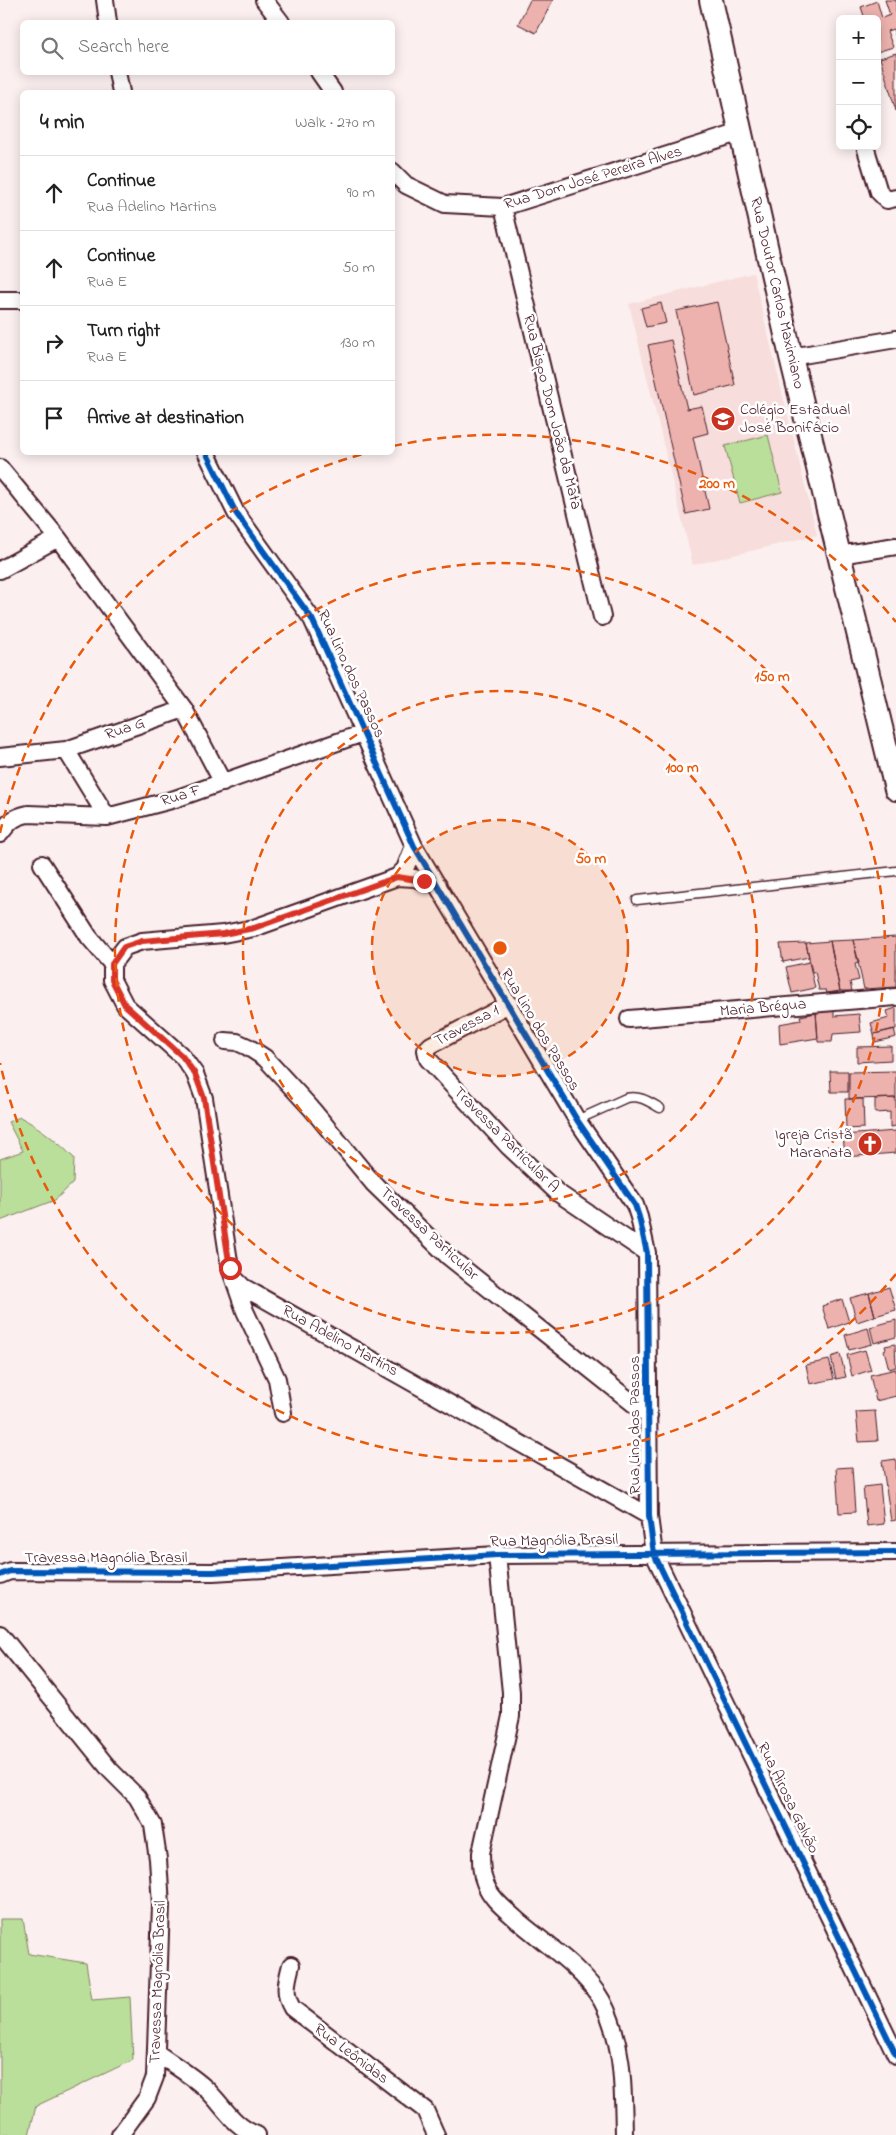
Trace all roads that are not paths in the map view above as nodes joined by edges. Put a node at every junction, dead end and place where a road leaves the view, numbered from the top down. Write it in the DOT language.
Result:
graph roads {
  1 [pos="105,0"];
  2 [pos="264,0"];
  3 [pos="712,0"];
  4 [pos="108,20"];
  5 [pos="279,20"];
  6 [pos="118,75"];
  7 [pos="321,75"];
  8 [pos="121,90"];
  9 [pos="332,90"];
  10 [pos="741,132"];
  11 [pos="866,150"];
  12 [pos="395,174"];
  13 [pos="892,199"];
  14 [pos="503,207"];
  15 [pos="0,300"];
  16 [pos="20,300"];
  17 [pos="896,339"];
  18 [pos="791,357"];
  19 [pos="207,455"];
  20 [pos="0,468"];
  21 [pos="58,538"];
  22 [pos="896,546"];
  23 [pos="839,554"];
  24 [pos="0,570"];
  25 [pos="602,617"];
  26 [pos="184,708"];
  27 [pos="363,733"];
  28 [pos="66,750"];
  29 [pos="0,758"];
  30 [pos="895,782"];
  31 [pos="223,783"];
  32 [pos="107,817"];
  33 [pos="0,834"];
  34 [pos="414,846"];
  35 [pos="42,864"];
  36 [pos="896,871"];
  37 [pos="397,877"];
  38 [pos="438,885"];
  39 [pos="637,900"];
  40 [pos="112,964"];
  41 [pos="896,997"];
  42 [pos="509,1004"];
  43 [pos="629,1019"];
  44 [pos="225,1041"];
  45 [pos="426,1050"];
  46 [pos="660,1108"];
  47 [pos="578,1120"];
  48 [pos="647,1253"];
  49 [pos="234,1278"];
  50 [pos="283,1413"];
  51 [pos="649,1416"];
  52 [pos="649,1516"];
  53 [pos="896,1552"];
  54 [pos="654,1554"];
  55 [pos="497,1555"];
  56 [pos="213,1572"];
  57 [pos="0,1575"];
  58 [pos="0,1634"];
  59 [pos="291,1965"];
  60 [pos="157,2053"];
  61 [pos="896,2055"];
  62 [pos="120,2135"];
  63 [pos="257,2135"];
  64 [pos="436,2135"];
  65 [pos="624,2135"];
  1 -- 4 [label="street"];
  2 -- 5 [label="street"];
  3 -- 10 [label="main road, Rua Doutor Carlos Maximiano"];
  6 -- 8 [label="street"];
  7 -- 9 [label="street"];
  10 -- 14 [label="street, Rua Dom José Pereira Alves"];
  10 -- 18 [label="main road, Rua Doutor Carlos Maximiano"];
  11 -- 13 [label="street"];
  12 -- 14 [label="street, Rua Dom José Pereira Alves"];
  14 -- 25 [label="street, Rua Bispo Dom João da Mata"];
  15 -- 16 [label="street"];
  17 -- 18 [label="street"];
  18 -- 23 [label="main road, Rua Doutor Carlos Maximiano"];
  19 -- 27 [label="street, Rua Lino dos Passos"];
  20 -- 21 [label="street"];
  21 -- 24 [label="street"];
  21 -- 26 [label="street"];
  22 -- 23 [label="street"];
  23 -- 30 [label="main road, Rua Doutor Carlos Maximiano"];
  26 -- 28 [label="street, Rua G"];
  26 -- 31 [label="street"];
  27 -- 31 [label="street, Rua F"];
  27 -- 34 [label="street, Rua Lino dos Passos"];
  28 -- 29 [label="street, Rua G"];
  28 -- 32 [label="street"];
  31 -- 32 [label="street, Rua F"];
  32 -- 33 [label="street, Rua F"];
  34 -- 37 [label="street"];
  34 -- 38 [label="street, Rua Lino dos Passos"];
  35 -- 40 [label="street"];
  36 -- 39 [label="lane"];
  37 -- 38 [label="street"];
  37 -- 40 [label="street"];
  38 -- 42 [label="street, Rua Lino dos Passos"];
  40 -- 49 [label="street"];
  41 -- 43 [label="street, Maria Brégua"];
  42 -- 45 [label="street, Travessa 1"];
  42 -- 47 [label="street, Rua Lino dos Passos"];
  44 -- 51 [label="street, Travessa Particular"];
  45 -- 48 [label="street, Travessa Particular A"];
  46 -- 47 [label="lane"];
  47 -- 48 [label="street, Rua Lino dos Passos"];
  48 -- 51 [label="street, Rua Lino dos Passos"];
  49 -- 50 [label="street"];
  49 -- 52 [label="street, Rua Adelino Martins"];
  51 -- 52 [label="street, Rua Lino dos Passos"];
  52 -- 54 [label="street, Rua Lino dos Passos"];
  53 -- 54 [label="street, Rua Magnólia Brasil"];
  54 -- 55 [label="street, Rua Magnólia Brasil"];
  54 -- 61 [label="street, Rua Airosa Galvão"];
  55 -- 56 [label="street, Rua Magnólia Brasil"];
  55 -- 65 [label="street"];
  56 -- 57 [label="street, Travessa Magnólia Brasil"];
  58 -- 60 [label="street, Travessa Magnólia Brasil"];
  59 -- 64 [label="street, Rua Leônidas"];
  60 -- 62 [label="street, Travessa Magnólia Brasil"];
  60 -- 63 [label="street"];
}
